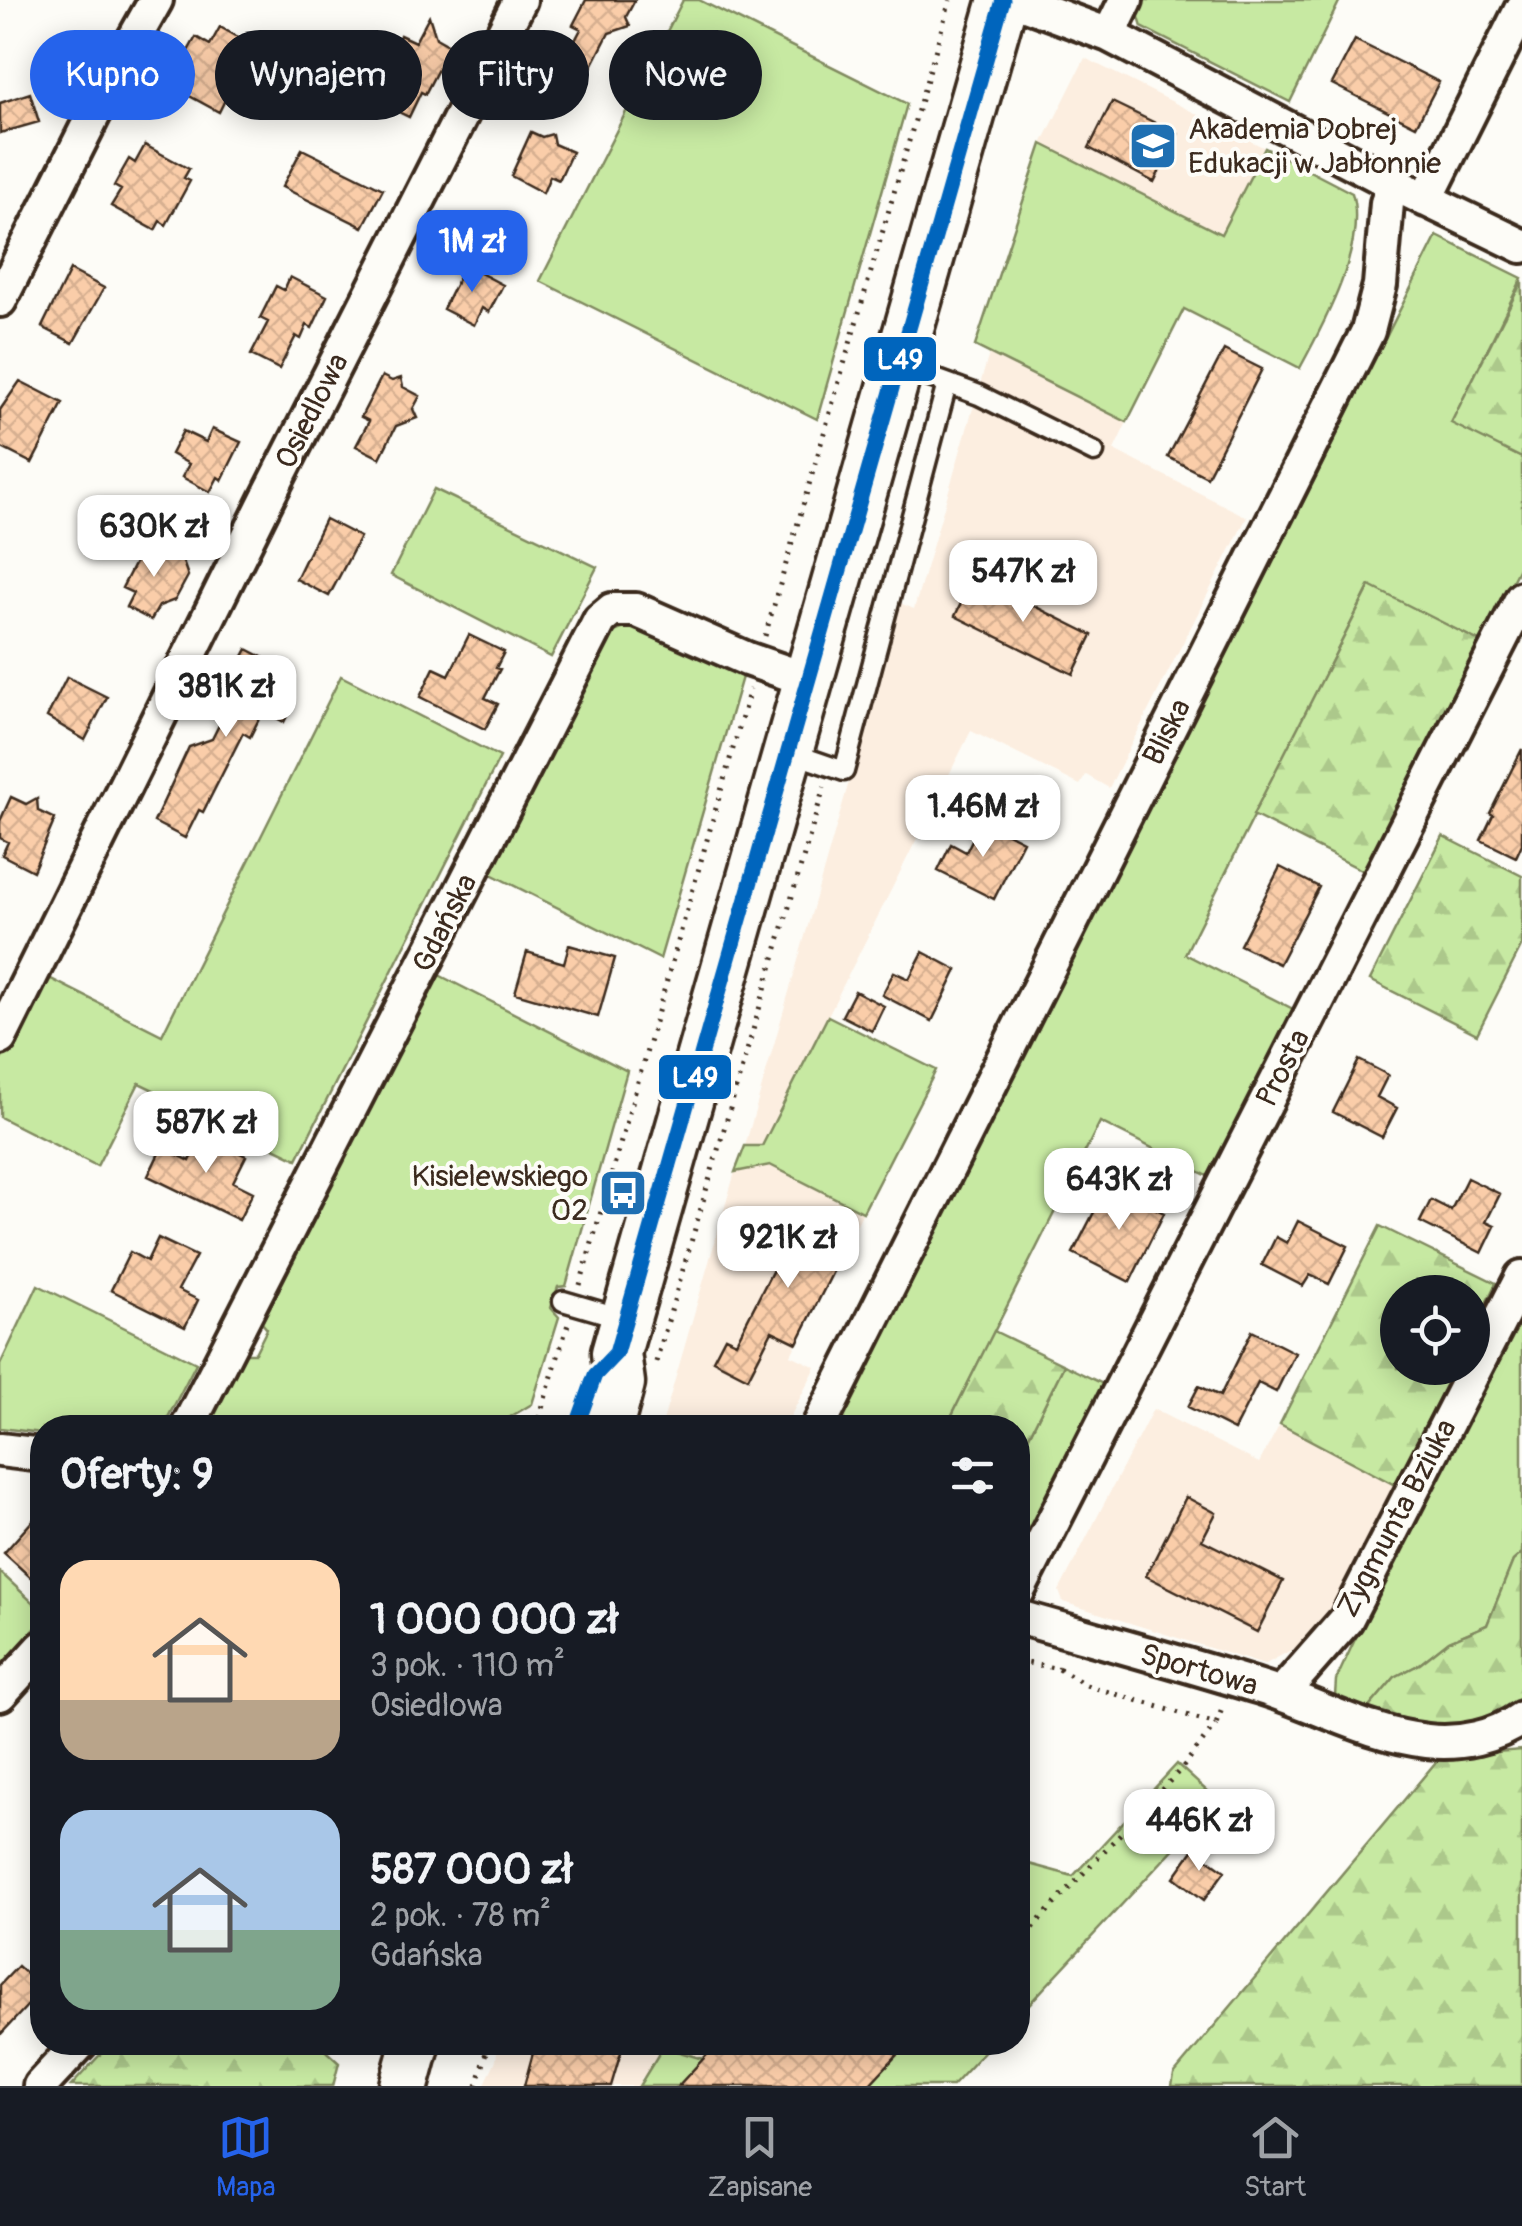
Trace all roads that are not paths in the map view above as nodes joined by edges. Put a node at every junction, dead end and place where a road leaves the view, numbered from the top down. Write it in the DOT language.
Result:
graph roads {
  1 [pos="156,0"];
  2 [pos="520,0"];
  3 [pos="1004,0"];
  4 [pos="1015,0"];
  5 [pos="1126,0"];
  6 [pos="1522,8"];
  7 [pos="1108,35"];
  8 [pos="1394,184"];
  9 [pos="1426,200"];
  10 [pos="1522,246"];
  11 [pos="0,300"];
  12 [pos="900,366"];
  13 [pos="948,384"];
  14 [pos="1094,452"];
  15 [pos="1522,598"];
  16 [pos="808,680"];
  17 [pos="788,752"];
  18 [pos="0,1038"];
  19 [pos="1522,1277"];
  20 [pos="569,1302"];
  21 [pos="620,1336"];
  22 [pos="193,1415"];
  23 [pos="587,1415"];
  24 [pos="825,1415"];
  25 [pos="0,1450"];
  26 [pos="30,1454"];
  27 [pos="1030,1567"];
  28 [pos="1030,1621"];
  29 [pos="30,1661"];
  30 [pos="0,1694"];
  31 [pos="1285,1695"];
  32 [pos="1522,1718"];
  33 [pos="69,2055"];
  34 [pos="412,2055"];
  35 [pos="40,2086"];
  36 [pos="404,2086"];
  1 -- 11 [label="street"];
  2 -- 18 [label="street, Osiedlowa"];
  3 -- 12 [label="street"];
  4 -- 7 [label="street"];
  5 -- 7 [label="street"];
  6 -- 9 [label="street"];
  7 -- 8 [label="street"];
  8 -- 9 [label="street"];
  8 -- 24 [label="street, Bliska"];
  9 -- 10 [label="street"];
  12 -- 13 [label="lane"];
  12 -- 16 [label="street"];
  13 -- 14 [label="lane"];
  13 -- 17 [label="lane"];
  15 -- 27 [label="street, Prosta"];
  16 -- 17 [label="street"];
  16 -- 22 [label="street, Gdańska"];
  17 -- 21 [label="street"];
  19 -- 31 [label="street, Zygmunta Bziuka"];
  20 -- 21 [label="lane"];
  21 -- 23 [label="street"];
  25 -- 26 [label="street"];
  28 -- 31 [label="street, Sportowa"];
  29 -- 30 [label="street"];
  31 -- 32 [label="street, Sportowa"];
  33 -- 35 [label="street"];
  34 -- 36 [label="street"];
}
